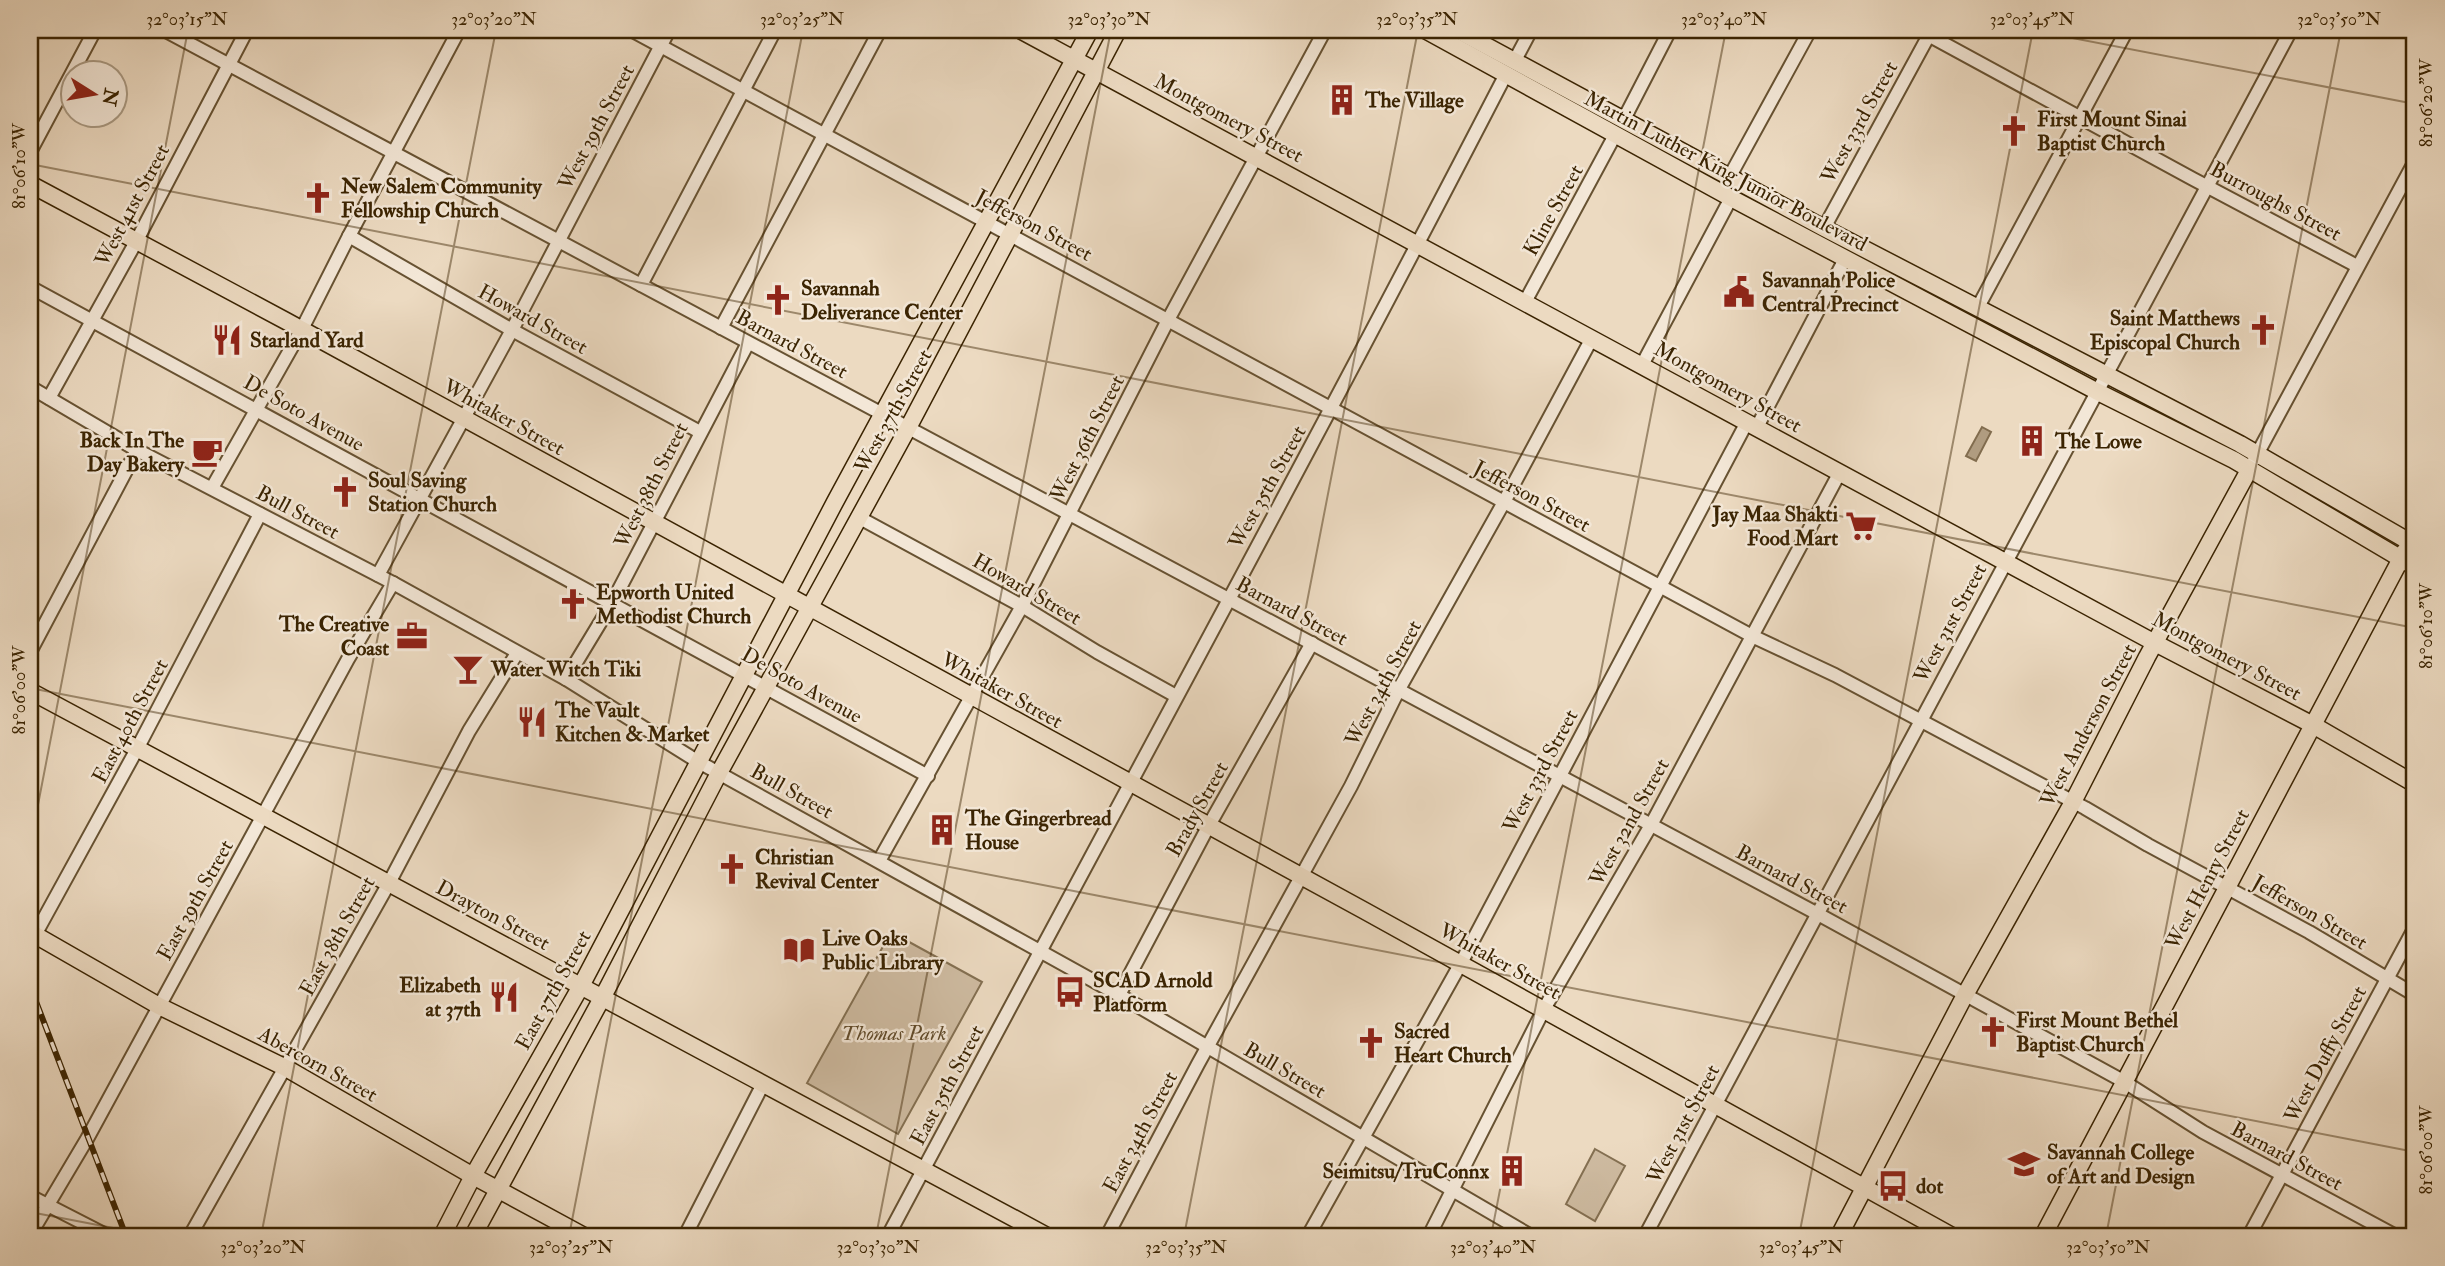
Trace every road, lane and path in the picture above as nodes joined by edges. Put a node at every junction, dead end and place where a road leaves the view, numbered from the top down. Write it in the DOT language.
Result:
graph roads {
  1 [pos="95,30"];
  2 [pos="164,30"];
  3 [pos="247,30"];
  4 [pos="459,30"];
  5 [pos="631,30"];
  6 [pos="669,30"];
  7 [pos="775,30"];
  8 [pos="880,30"];
  9 [pos="1020,30"];
  10 [pos="1090,30"];
  11 [pos="1118,30"];
  12 [pos="1325,30"];
  13 [pos="1425,30"];
  14 [pos="1457,30"];
  15 [pos="1531,30"];
  16 [pos="1670,30"];
  17 [pos="1810,30"];
  18 [pos="2127,30"];
  19 [pos="2291,30"];
  20 [pos="1924,32"];
  21 [pos="660,46"];
  22 [pos="1074,60"];
  23 [pos="229,64"];
  24 [pos="1509,69"];
  25 [pos="1095,71"];
  26 [pos="742,90"];
  27 [pos="2080,117"];
  28 [pos="1624,119"];
  29 [pos="824,134"];
  30 [pos="1615,135"];
  31 [pos="30,152"];
  32 [pos="393,153"];
  33 [pos="1256,156"];
  34 [pos="2415,161"];
  35 [pos="1730,176"];
  36 [pos="30,184"];
  37 [pos="2206,186"];
  38 [pos="1731,198"];
  39 [pos="986,222"];
  40 [pos="1824,228"];
  41 [pos="1011,235"];
  42 [pos="349,236"];
  43 [pos="558,239"];
  44 [pos="137,240"];
  45 [pos="1418,244"];
  46 [pos="1845,259"];
  47 [pos="2357,266"];
  48 [pos="641,285"];
  49 [pos="30,286"];
  50 [pos="1525,302"];
  51 [pos="1978,307"];
  52 [pos="91,320"];
  53 [pos="1168,320"];
  54 [pos="722,328"];
  55 [pos="302,329"];
  56 [pos="512,330"];
  57 [pos="1592,338"];
  58 [pos="748,343"];
  59 [pos="1642,365"];
  60 [pos="2101,383"];
  61 [pos="30,387"];
  62 [pos="49,398"];
  63 [pos="1331,409"];
  64 [pos="257,410"];
  65 [pos="882,415"];
  66 [pos="464,419"];
  67 [pos="1752,425"];
  68 [pos="908,428"];
  69 [pos="700,432"];
  70 [pos="136,450"];
  71 [pos="2257,454"];
  72 [pos="2249,470"];
  73 [pos="1840,472"];
  74 [pos="212,488"];
  75 [pos="421,498"];
  76 [pos="1504,502"];
  77 [pos="260,514"];
  78 [pos="1071,514"];
  79 [pos="858,517"];
  80 [pos="653,523"];
  81 [pos="2412,543"];
  82 [pos="2005,561"];
  83 [pos="2408,563"];
  84 [pos="378,575"];
  85 [pos="393,583"];
  86 [pos="1659,586"];
  87 [pos="786,595"];
  88 [pos="1228,598"];
  89 [pos="612,603"];
  90 [pos="1022,607"];
  91 [pos="810,609"];
  92 [pos="1752,636"];
  93 [pos="1312,643"];
  94 [pos="2155,643"];
  95 [pos="30,652"];
  96 [pos="517,653"];
  97 [pos="745,676"];
  98 [pos="566,679"];
  99 [pos="768,688"];
  100 [pos="1399,690"];
  101 [pos="30,691"];
  102 [pos="1176,696"];
  103 [pos="972,697"];
  104 [pos="1920,720"];
  105 [pos="2314,725"];
  106 [pos="137,749"];
  107 [pos="697,761"];
  108 [pos="719,773"];
  109 [pos="928,776"];
  110 [pos="1559,776"];
  111 [pos="1130,783"];
  112 [pos="2415,783"];
  113 [pos="2073,802"];
  114 [pos="263,816"];
  115 [pos="1651,825"];
  116 [pos="1208,827"];
  117 [pos="879,861"];
  118 [pos="1302,877"];
  119 [pos="389,883"];
  120 [pos="2226,887"];
  121 [pos="1816,914"];
  122 [pos="2415,927"];
  123 [pos="31,937"];
  124 [pos="1040,953"];
  125 [pos="1461,963"];
  126 [pos="2387,980"];
  127 [pos="581,986"];
  128 [pos="1119,995"];
  129 [pos="1965,995"];
  130 [pos="2415,995"];
  131 [pos="602,999"];
  132 [pos="159,1006"];
  133 [pos="1544,1009"];
  134 [pos="1208,1047"];
  135 [pos="286,1068"];
  136 [pos="2123,1081"];
  137 [pos="763,1084"];
  138 [pos="1715,1106"];
  139 [pos="1362,1137"];
  140 [pos="923,1170"];
  141 [pos="2282,1175"];
  142 [pos="473,1176"];
  143 [pos="497,1189"];
  144 [pos="1866,1189"];
  145 [pos="1452,1191"];
  146 [pos="30,1196"];
  147 [pos="47,1205"];
  148 [pos="30,1235"];
  149 [pos="108,1236"];
  150 [pos="190,1236"];
  151 [pos="442,1236"];
  152 [pos="473,1236"];
  153 [pos="584,1236"];
  154 [pos="685,1236"];
  155 [pos="888,1236"];
  156 [pos="1047,1236"];
  157 [pos="1107,1236"];
  158 [pos="1308,1236"];
  159 [pos="1429,1236"];
  160 [pos="1531,1236"];
  161 [pos="1645,1236"];
  162 [pos="1839,1236"];
  163 [pos="1952,1236"];
  164 [pos="2043,1236"];
  165 [pos="2249,1236"];
  166 [pos="2396,1236"];
  1 -- 31 [label="street"];
  2 -- 23 [label="street, Barnard Street"];
  3 -- 23 [label="street, West 41st Street"];
  4 -- 32 [label="street"];
  5 -- 21 [label="street, Jefferson Street"];
  6 -- 21 [label="street, West 39th Street"];
  7 -- 26 [label="street"];
  8 -- 29 [label="street"];
  9 -- 22 [label="main road, Montgomery Street"];
  10 -- 22 [label="main road, West 37th Street"];
  11 -- 25 [label="main road, West 37th Street"];
  12 -- 33 [label="street, West 36th Street"];
  13 -- 24 [label="main road, Martin Luther King Junior Boulevard"];
  14 -- 24 [label="main road, Martin Luther King Junior Boulevard"];
  15 -- 24 [label="street, West 35th Street"];
  16 -- 28 [label="street"];
  17 -- 35 [label="street"];
  18 -- 27 [label="street"];
  19 -- 37 [label="street, West 31st Street"];
  20 -- 27 [label="street, Burroughs Street"];
  20 -- 40 [label="street, West 33rd Street"];
  21 -- 26 [label="street, Jefferson Street"];
  21 -- 43 [label="street, West 39th Street"];
  22 -- 25 [label="main road, Montgomery Street"];
  22 -- 39 [label="main road, West 37th Street"];
  23 -- 32 [label="street, Barnard Street"];
  23 -- 44 [label="street, West 41st Street"];
  24 -- 28 [label="main road, Martin Luther King Junior Boulevard"];
  24 -- 30 [label="main road, Martin Luther King Junior Boulevard"];
  24 -- 45 [label="street, West 35th Street"];
  25 -- 33 [label="main road, Montgomery Street"];
  25 -- 41 [label="main road, West 37th Street"];
  26 -- 29 [label="street, Jefferson Street"];
  26 -- 48 [label="street"];
  27 -- 37 [label="street, Burroughs Street"];
  27 -- 51 [label="street"];
  28 -- 35 [label="main road, Martin Luther King Junior Boulevard"];
  29 -- 39 [label="street, Jefferson Street"];
  29 -- 54 [label="street"];
  30 -- 38 [label="main road, Martin Luther King Junior Boulevard"];
  30 -- 50 [label="street, Kline Street"];
  32 -- 42 [label="street"];
  32 -- 43 [label="street, Barnard Street"];
  33 -- 45 [label="main road, Montgomery Street"];
  33 -- 53 [label="street, West 36th Street"];
  34 -- 47 [label="street, West Anderson Street"];
  35 -- 40 [label="main road, Martin Luther King Junior Boulevard"];
  36 -- 44 [label="main road, Whitaker Street"];
  37 -- 47 [label="street, Burroughs Street"];
  37 -- 60 [label="street, West 31st Street"];
  38 -- 46 [label="main road, Martin Luther King Junior Boulevard"];
  38 -- 59 [label="street"];
  39 -- 41 [label="street, Jefferson Street"];
  39 -- 65 [label="main road, West 37th Street"];
  40 -- 51 [label="main road, Martin Luther King Junior Boulevard"];
  41 -- 53 [label="street, Jefferson Street"];
  41 -- 68 [label="main road, West 37th Street"];
  42 -- 55 [label="street"];
  42 -- 56 [label="street, Howard Street"];
  43 -- 48 [label="street, Barnard Street"];
  43 -- 56 [label="street, West 39th Street"];
  44 -- 52 [label="street, West 41st Street"];
  44 -- 55 [label="main road, Whitaker Street"];
  45 -- 50 [label="main road, Montgomery Street"];
  45 -- 63 [label="street, West 35th Street"];
  46 -- 60 [label="main road, Martin Luther King Junior Boulevard"];
  46 -- 67 [label="street, West 33rd Street"];
  47 -- 71 [label="street, West Anderson Street"];
  48 -- 54 [label="street, Barnard Street"];
  49 -- 52 [label="street, De Soto Avenue"];
  50 -- 57 [label="main road, Montgomery Street"];
  51 -- 60 [label="main road, Martin Luther King Junior Boulevard"];
  52 -- 62 [label="street, West 41st Street"];
  52 -- 64 [label="street, De Soto Avenue"];
  53 -- 63 [label="street, Jefferson Street"];
  53 -- 78 [label="street, West 36th Street"];
  54 -- 58 [label="street, Barnard Street"];
  55 -- 64 [label="street"];
  55 -- 66 [label="main road, Whitaker Street"];
  56 -- 66 [label="street, West 39th Street"];
  56 -- 69 [label="street, Howard Street"];
  57 -- 59 [label="main road, Montgomery Street"];
  57 -- 76 [label="street, West 34th Street"];
  58 -- 65 [label="street, Barnard Street"];
  58 -- 69 [label="street, West 38th Street"];
  59 -- 67 [label="main road, Montgomery Street"];
  60 -- 71 [label="main road, Martin Luther King Junior Boulevard"];
  60 -- 72 [label="main road, Martin Luther King Junior Boulevard"];
  60 -- 82 [label="street, West 31st Street"];
  61 -- 62 [label="street, Bull Street"];
  62 -- 70 [label="street, Bull Street"];
  63 -- 76 [label="street, Jefferson Street"];
  63 -- 88 [label="street, West 35th Street"];
  64 -- 74 [label="street"];
  64 -- 75 [label="street, De Soto Avenue"];
  65 -- 68 [label="street, Barnard Street"];
  65 -- 87 [label="main road, West 37th Street"];
  66 -- 75 [label="street, West 39th Street"];
  66 -- 80 [label="main road, Whitaker Street"];
  67 -- 73 [label="main road, Montgomery Street"];
  67 -- 86 [label="street, West 33rd Street"];
  68 -- 78 [label="street, Barnard Street"];
  68 -- 79 [label="main road, West 37th Street"];
  69 -- 80 [label="street, West 38th Street"];
  70 -- 74 [label="street, Bull Street"];
  70 -- 95 [label="street"];
  71 -- 72 [label="street, West Anderson Street"];
  71 -- 81 [label="main road, Martin Luther King Junior Boulevard"];
  72 -- 83 [label="main road, Martin Luther King Junior Boulevard"];
  72 -- 94 [label="main road, West Anderson Street"];
  73 -- 82 [label="main road, Montgomery Street"];
  73 -- 92 [label="street, West 32nd Street"];
  74 -- 77 [label="street, Bull Street"];
  75 -- 84 [label="street, West 39th Street"];
  75 -- 89 [label="street, De Soto Avenue"];
  76 -- 86 [label="street, Jefferson Street"];
  76 -- 100 [label="street, West 34th Street"];
  77 -- 84 [label="street, Bull Street"];
  77 -- 106 [label="street, East 40th Street"];
  78 -- 88 [label="street, Barnard Street"];
  78 -- 90 [label="street, West 36th Street"];
  79 -- 90 [label="street, Howard Street"];
  79 -- 91 [label="main road, West 37th Street"];
  80 -- 87 [label="main road, Whitaker Street"];
  80 -- 89 [label="street, West 38th Street"];
  81 -- 83 [label="main road, West Henry Street"];
  82 -- 94 [label="main road, Montgomery Street"];
  82 -- 104 [label="street, West 31st Street"];
  83 -- 105 [label="main road, West Henry Street"];
  84 -- 85 [label="street, Bull Street"];
  85 -- 96 [label="street, Bull Street"];
  85 -- 114 [label="street, East 39th Street"];
  86 -- 92 [label="street, Jefferson Street"];
  86 -- 110 [label="street, West 33rd Street"];
  87 -- 91 [label="main road, Whitaker Street"];
  87 -- 97 [label="main road, West 37th Street"];
  88 -- 93 [label="street, Barnard Street"];
  88 -- 102 [label="street, West 35th Street"];
  89 -- 97 [label="street, De Soto Avenue"];
  89 -- 98 [label="street, West 38th Street"];
  90 -- 102 [label="street, Howard Street"];
  90 -- 103 [label="street, West 36th Street"];
  91 -- 99 [label="main road, West 37th Street"];
  91 -- 103 [label="main road, Whitaker Street"];
  92 -- 104 [label="street, Jefferson Street"];
  92 -- 115 [label="street, West 32nd Street"];
  93 -- 100 [label="street, Barnard Street"];
  93 -- 116 [label="street, Brady Street"];
  94 -- 105 [label="main road, Montgomery Street"];
  94 -- 113 [label="main road, West Anderson Street"];
  96 -- 98 [label="street, Bull Street"];
  96 -- 119 [label="street, East 38th Street"];
  97 -- 99 [label="street, De Soto Avenue"];
  97 -- 107 [label="main road, West 37th Street"];
  98 -- 107 [label="street, Bull Street"];
  99 -- 108 [label="main road, West 37th Street"];
  99 -- 109 [label="street, De Soto Avenue"];
  100 -- 110 [label="street, Barnard Street"];
  100 -- 118 [label="street, West 34th Street"];
  101 -- 106 [label="main road, Drayton Street"];
  102 -- 111 [label="street, West 35th Street"];
  103 -- 109 [label="street, West 36th Street"];
  103 -- 111 [label="main road, Whitaker Street"];
  104 -- 113 [label="street, Jefferson Street"];
  104 -- 121 [label="street, West 31st Street"];
  105 -- 112 [label="main road, Montgomery Street"];
  105 -- 120 [label="main road, West Henry Street"];
  106 -- 114 [label="main road, Drayton Street"];
  106 -- 123 [label="street, East 40th Street"];
  107 -- 108 [label="street, Bull Street"];
  107 -- 127 [label="main road, East 37th Street"];
  108 -- 117 [label="street, Bull Street"];
  108 -- 131 [label="main road"];
  109 -- 117 [label="street, West 36th Street"];
  110 -- 115 [label="street, Barnard Street"];
  110 -- 125 [label="street, West 33rd Street"];
  111 -- 116 [label="main road, Whitaker Street"];
  111 -- 124 [label="street, West 35th Street"];
  113 -- 120 [label="street, Jefferson Street"];
  113 -- 129 [label="main road, West Anderson Street"];
  114 -- 119 [label="main road, Drayton Street"];
  114 -- 132 [label="street, East 39th Street"];
  115 -- 121 [label="street, Barnard Street"];
  115 -- 133 [label="street, West 32nd Street"];
  116 -- 118 [label="main road, Whitaker Street"];
  116 -- 128 [label="street, Brady Street"];
  117 -- 124 [label="street, Bull Street"];
  118 -- 125 [label="main road, Whitaker Street"];
  118 -- 134 [label="street, West 34th Street"];
  119 -- 127 [label="main road, Drayton Street"];
  119 -- 135 [label="street, East 38th Street"];
  120 -- 126 [label="street, Jefferson Street"];
  120 -- 136 [label="main road, West Henry Street"];
  121 -- 129 [label="street, Barnard Street"];
  121 -- 138 [label="street, West 31st Street"];
  122 -- 126 [label="street, West Duffy Street"];
  123 -- 132 [label="main road, Abercorn Street"];
  124 -- 128 [label="street, Bull Street"];
  124 -- 140 [label="street, East 35th Street"];
  125 -- 133 [label="main road, Whitaker Street"];
  125 -- 139 [label="street, West 33rd Street"];
  126 -- 130 [label="street, Jefferson Street"];
  126 -- 141 [label="street, West Duffy Street"];
  127 -- 131 [label="main road, Drayton Street"];
  127 -- 142 [label="main road, East 37th Street"];
  128 -- 134 [label="street, Bull Street"];
  129 -- 136 [label="street, Barnard Street"];
  129 -- 144 [label="main road, West Anderson Street"];
  131 -- 137 [label="main road, Drayton Street"];
  131 -- 143 [label="main road"];
  132 -- 135 [label="main road, Abercorn Street"];
  132 -- 147 [label="street, East 39th Street"];
  133 -- 138 [label="main road, Whitaker Street"];
  133 -- 145 [label="street, West 32nd Street"];
  134 -- 139 [label="street, Bull Street"];
  134 -- 157 [label="street, East 34th Street"];
  135 -- 142 [label="main road, Abercorn Street"];
  135 -- 150 [label="street, East 38th Street"];
  136 -- 141 [label="street, Barnard Street"];
  136 -- 164 [label="main road, West Henry Street"];
  137 -- 140 [label="main road, Drayton Street"];
  137 -- 154 [label="street"];
  138 -- 144 [label="main road, Whitaker Street"];
  138 -- 161 [label="street, West 31st Street"];
  139 -- 145 [label="street, Bull Street"];
  139 -- 158 [label="street, West 33rd Street"];
  140 -- 155 [label="street, East 35th Street"];
  140 -- 156 [label="main road, Drayton Street"];
  141 -- 165 [label="street, West Duffy Street"];
  141 -- 166 [label="street, Barnard Street"];
  142 -- 143 [label="main road, Abercorn Street"];
  142 -- 151 [label="main road, East 37th Street"];
  143 -- 152 [label="main road"];
  143 -- 153 [label="main road, Abercorn Street"];
  144 -- 162 [label="main road, West Anderson Street"];
  144 -- 163 [label="main road, Whitaker Street"];
  145 -- 159 [label="street, West 32nd Street"];
  145 -- 160 [label="street, Bull Street"];
  146 -- 147 [label="street"];
  147 -- 148 [label="street, East 39th Street"];
  147 -- 149 [label="street"];
}
